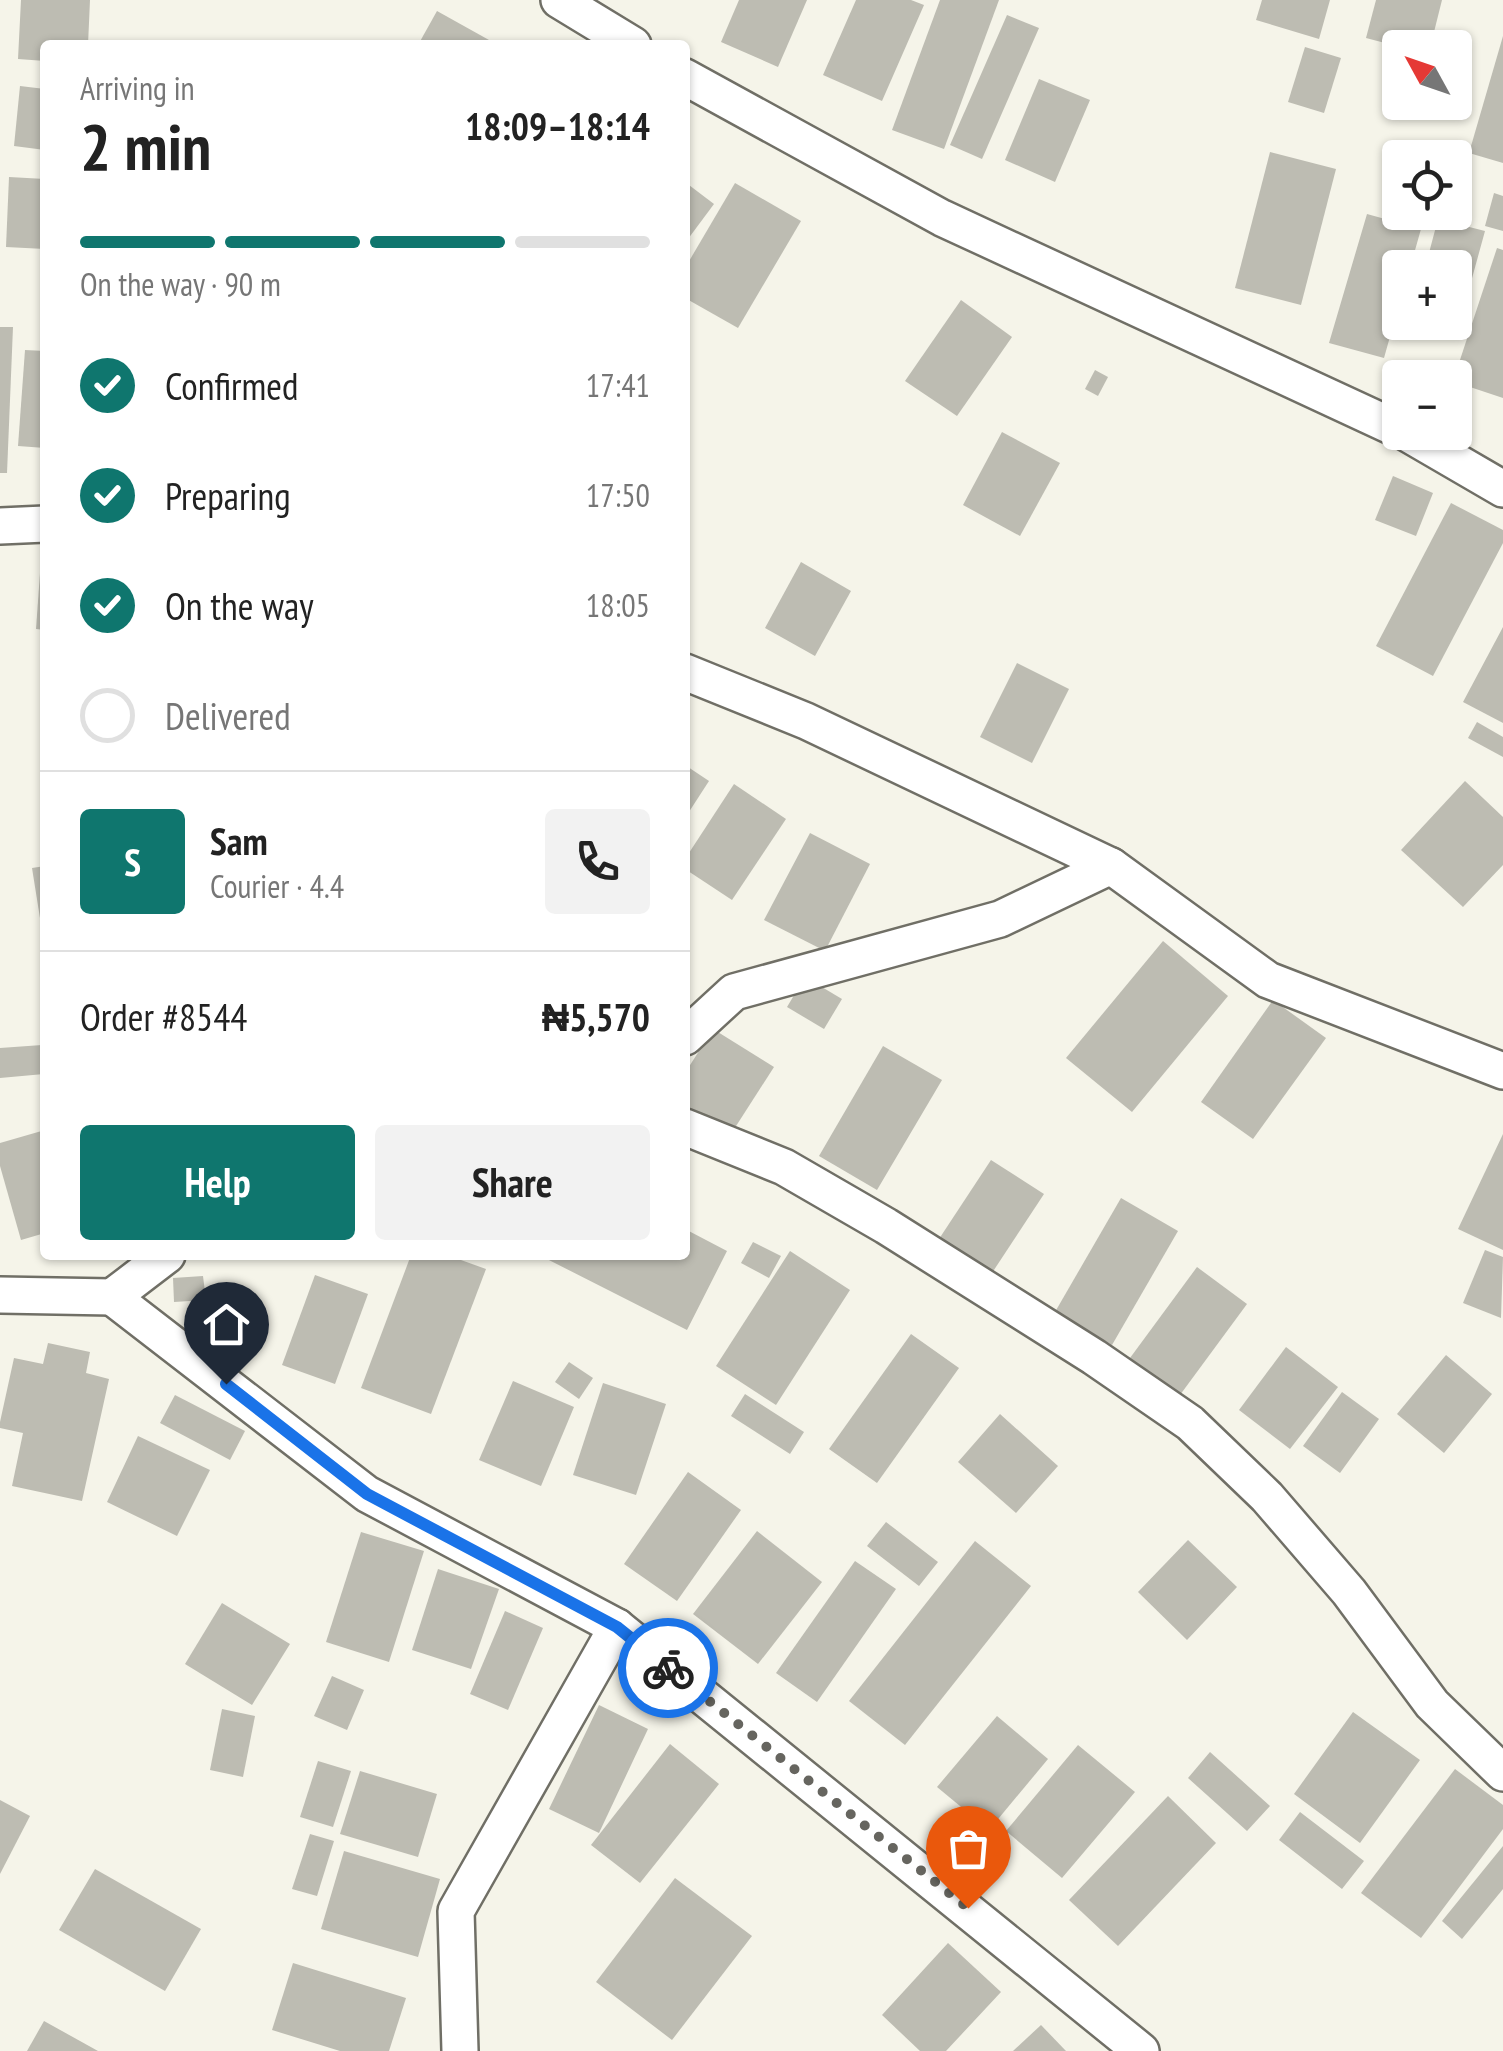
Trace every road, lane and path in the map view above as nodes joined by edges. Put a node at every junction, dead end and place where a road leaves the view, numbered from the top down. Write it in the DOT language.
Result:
graph roads {
  1 [pos="559,0"];
  2 [pos="625,40"];
  3 [pos="690,79"];
  4 [pos="1382,421"];
  5 [pos="1436,450"];
  6 [pos="1503,489"];
  7 [pos="40,524"];
  8 [pos="0,526"];
  9 [pos="690,674"];
  10 [pos="1111,866"];
  11 [pos="690,1032"];
  12 [pos="1503,1071"];
  13 [pos="690,1129"];
  14 [pos="160,1260"];
  15 [pos="0,1295"];
  16 [pos="112,1297"];
  17 [pos="617,1627"];
  18 [pos="1503,1773"];
  19 [pos="460,2051"];
  20 [pos="1141,2051"];
  1 -- 2 [label="street"];
  3 -- 4 [label="street"];
  5 -- 6 [label="street"];
  7 -- 8 [label="street"];
  9 -- 10 [label="street"];
  10 -- 11 [label="street"];
  10 -- 12 [label="street"];
  13 -- 18 [label="street"];
  14 -- 16 [label="street"];
  15 -- 16 [label="street"];
  16 -- 17 [label="street"];
  17 -- 19 [label="street"];
  17 -- 20 [label="street"];
}
